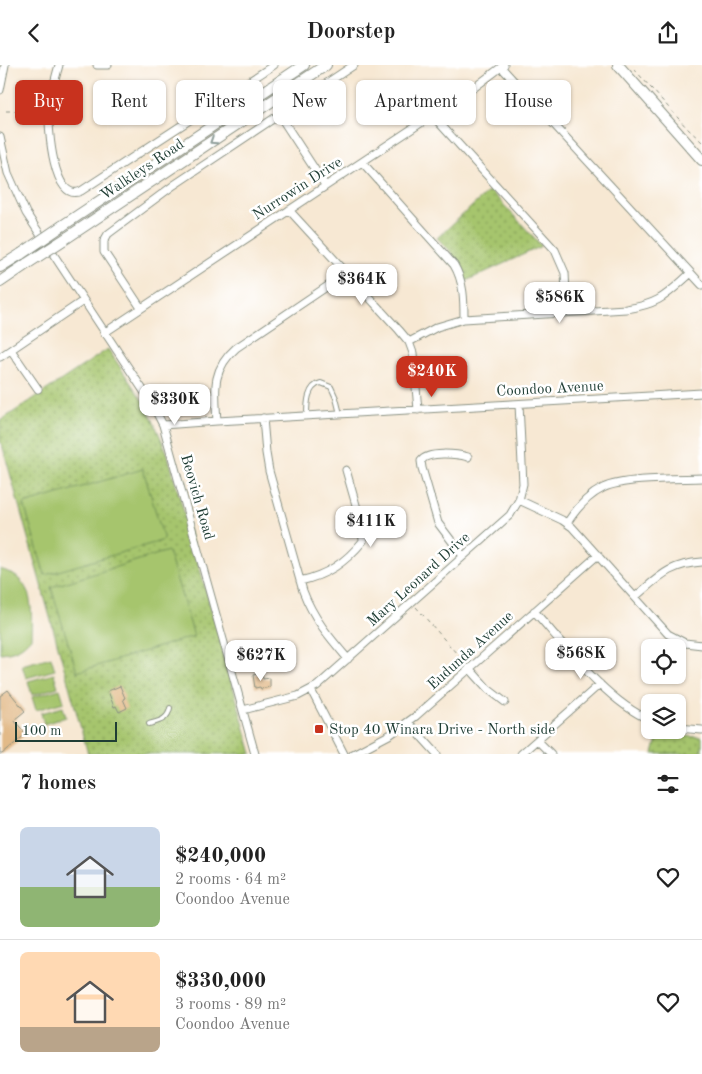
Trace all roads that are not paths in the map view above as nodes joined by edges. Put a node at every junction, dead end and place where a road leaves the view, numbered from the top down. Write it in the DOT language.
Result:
graph roads {
  1 [pos="5,65"];
  2 [pos="59,65"];
  3 [pos="98,65"];
  4 [pos="108,65"];
  5 [pos="274,65"];
  6 [pos="304,65"];
  7 [pos="326,65"];
  8 [pos="354,65"];
  9 [pos="618,65"];
  10 [pos="502,66"];
  11 [pos="332,80"];
  12 [pos="476,84"];
  13 [pos="0,91"];
  14 [pos="273,121"];
  15 [pos="286,125"];
  16 [pos="417,125"];
  17 [pos="441,125"];
  18 [pos="674,129"];
  19 [pos="0,137"];
  20 [pos="702,151"];
  21 [pos="702,160"];
  22 [pos="362,162"];
  23 [pos="325,185"];
  24 [pos="289,210"];
  25 [pos="0,267"];
  26 [pos="347,273"];
  27 [pos="691,273"];
  28 [pos="0,282"];
  29 [pos="702,285"];
  30 [pos="83,301"];
  31 [pos="141,308"];
  32 [pos="567,313"];
  33 [pos="464,319"];
  34 [pos="104,333"];
  35 [pos="409,342"];
  36 [pos="11,349"];
  37 [pos="0,357"];
  38 [pos="38,389"];
  39 [pos="702,393"];
  40 [pos="519,404"];
  41 [pos="418,410"];
  42 [pos="340,414"];
  43 [pos="307,416"];
  44 [pos="262,418"];
  45 [pos="218,421"];
  46 [pos="163,425"];
  47 [pos="468,457"];
  48 [pos="346,470"];
  49 [pos="702,477"];
  50 [pos="519,500"];
  51 [pos="567,523"];
  52 [pos="598,555"];
  53 [pos="463,556"];
  54 [pos="702,562"];
  55 [pos="300,581"];
  56 [pos="635,597"];
  57 [pos="534,611"];
  58 [pos="702,645"];
  59 [pos="348,659"];
  60 [pos="469,669"];
  61 [pos="600,684"];
  62 [pos="311,690"];
  63 [pos="505,702"];
  64 [pos="170,708"];
  65 [pos="243,710"];
  66 [pos="641,715"];
  67 [pos="408,722"];
  68 [pos="149,724"];
  69 [pos="686,729"];
  70 [pos="702,730"];
  71 [pos="537,740"];
  72 [pos="256,754"];
  73 [pos="344,754"];
  74 [pos="353,754"];
  75 [pos="437,754"];
  76 [pos="521,754"];
  77 [pos="551,754"];
  1 -- 13 [label="street"];
  2 -- 5 [label="street"];
  3 -- 4 [label="street"];
  6 -- 25 [label="main road, Walkleys Road, bridge"];
  7 -- 28 [label="main road, Walkleys Road, one-way, bridge"];
  8 -- 11 [label="street"];
  9 -- 18 [label="main road"];
  10 -- 12 [label="street, Nurrowin Drive"];
  10 -- 27 [label="street"];
  14 -- 31 [label="street"];
  15 -- 23 [label="street"];
  16 -- 22 [label="street, Nurrowin Drive"];
  17 -- 32 [label="street"];
  18 -- 20 [label="main road"];
  18 -- 21 [label="main road"];
  19 -- 30 [label="street, Beovich Road"];
  22 -- 23 [label="street, Nurrowin Drive"];
  22 -- 33 [label="street"];
  23 -- 24 [label="street, Nurrowin Drive"];
  24 -- 26 [label="street"];
  24 -- 31 [label="street, Nurrowin Drive"];
  26 -- 35 [label="street"];
  26 -- 45 [label="street"];
  27 -- 29 [label="street"];
  27 -- 32 [label="street"];
  30 -- 34 [label="street, Beovich Road"];
  30 -- 36 [label="street"];
  31 -- 34 [label="street, Nurrowin Drive"];
  32 -- 33 [label="street"];
  33 -- 35 [label="street"];
  34 -- 46 [label="street, Beovich Road"];
  35 -- 41 [label="street"];
  36 -- 37 [label="street"];
  36 -- 38 [label="street"];
  39 -- 40 [label="street, Coondoo Avenue"];
  40 -- 41 [label="street, Coondoo Avenue"];
  40 -- 50 [label="street, Mary Leonard Drive"];
  41 -- 42 [label="street, Coondoo Avenue"];
  42 -- 43 [label="street, Coondoo Avenue"];
  42 -- 43 [label="lane"];
  43 -- 44 [label="street, Coondoo Avenue"];
  44 -- 45 [label="street, Coondoo Avenue"];
  44 -- 55 [label="street"];
  45 -- 46 [label="street, Coondoo Avenue"];
  46 -- 65 [label="street, Beovich Road"];
  47 -- 53 [label="street"];
  48 -- 55 [label="street"];
  49 -- 51 [label="street"];
  50 -- 51 [label="street"];
  50 -- 53 [label="street, Mary Leonard Drive"];
  51 -- 52 [label="street"];
  52 -- 56 [label="street"];
  52 -- 57 [label="street, Eudunda Avenue"];
  53 -- 59 [label="street, Mary Leonard Drive"];
  54 -- 56 [label="street"];
  55 -- 59 [label="street"];
  56 -- 58 [label="street"];
  57 -- 60 [label="street, Eudunda Avenue"];
  57 -- 61 [label="street"];
  59 -- 62 [label="street, Mary Leonard Drive"];
  60 -- 63 [label="street"];
  60 -- 67 [label="street, Eudunda Avenue"];
  61 -- 66 [label="street"];
  61 -- 71 [label="street"];
  62 -- 65 [label="street, Mary Leonard Drive"];
  62 -- 73 [label="street"];
  64 -- 68 [label="lane"];
  65 -- 72 [label="street, Beovich Road"];
  67 -- 74 [label="street, Eudunda Avenue"];
  67 -- 75 [label="street"];
  69 -- 70 [label="street"];
  71 -- 76 [label="street"];
  71 -- 77 [label="street"];
}
